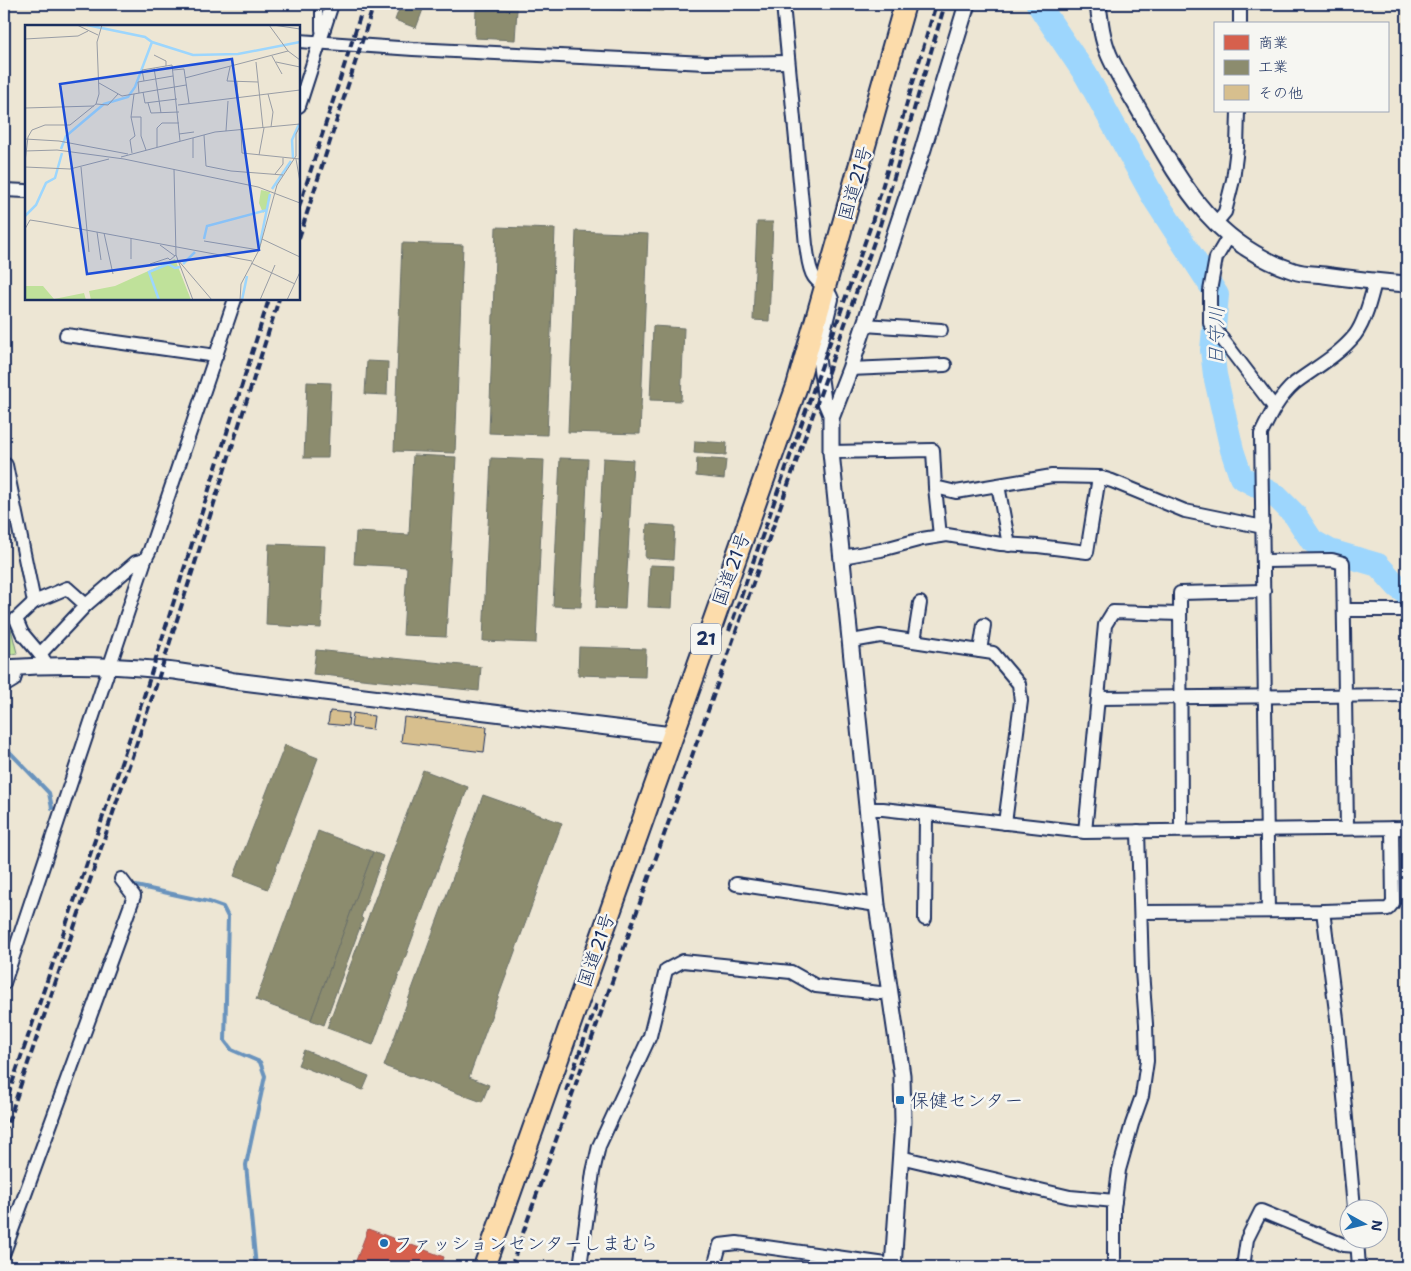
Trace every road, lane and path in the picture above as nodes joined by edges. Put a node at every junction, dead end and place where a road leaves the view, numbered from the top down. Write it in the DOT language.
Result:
graph roads {
  1 [pos="319,4"];
  2 [pos="332,4"];
  3 [pos="783,4"];
  4 [pos="905,4"];
  5 [pos="967,4"];
  6 [pos="1098,4"];
  7 [pos="1240,4"];
  8 [pos="1240,22"];
  9 [pos="300,41"];
  10 [pos="319,42"];
  11 [pos="788,62"];
  12 [pos="300,103"];
  13 [pos="1238,112"];
  14 [pos="4,190"];
  15 [pos="25,191"];
  16 [pos="1215,224"];
  17 [pos="1228,236"];
  18 [pos="1376,282"];
  19 [pos="1407,284"];
  20 [pos="824,287"];
  21 [pos="235,300"];
  22 [pos="864,325"];
  23 [pos="940,330"];
  24 [pos="66,335"];
  25 [pos="216,356"];
  26 [pos="945,365"];
  27 [pos="850,368"];
  28 [pos="1274,407"];
  29 [pos="831,418"];
  30 [pos="831,452"];
  31 [pos="6,465"];
  32 [pos="1099,477"];
  33 [pos="998,485"];
  34 [pos="935,488"];
  35 [pos="1263,527"];
  36 [pos="940,536"];
  37 [pos="1009,545"];
  38 [pos="842,557"];
  39 [pos="145,560"];
  40 [pos="1263,561"];
  41 [pos="1264,591"];
  42 [pos="34,602"];
  43 [pos="920,603"];
  44 [pos="86,605"];
  45 [pos="1344,610"];
  46 [pos="1407,610"];
  47 [pos="1180,614"];
  48 [pos="984,625"];
  49 [pos="852,640"];
  50 [pos="914,641"];
  51 [pos="980,651"];
  52 [pos="42,660"];
  53 [pos="110,666"];
  54 [pos="10,668"];
  55 [pos="4,686"];
  56 [pos="1407,695"];
  57 [pos="1345,696"];
  58 [pos="1265,697"];
  59 [pos="1098,698"];
  60 [pos="1181,698"];
  61 [pos="672,735"];
  62 [pos="868,809"];
  63 [pos="926,814"];
  64 [pos="1005,823"];
  65 [pos="1347,828"];
  66 [pos="1392,828"];
  67 [pos="1407,828"];
  68 [pos="1267,829"];
  69 [pos="1181,830"];
  70 [pos="1138,831"];
  71 [pos="1085,832"];
  72 [pos="121,879"];
  73 [pos="736,884"];
  74 [pos="877,905"];
  75 [pos="1323,911"];
  76 [pos="1142,912"];
  77 [pos="1268,912"];
  78 [pos="925,919"];
  79 [pos="4,983"];
  80 [pos="890,992"];
  81 [pos="900,1157"];
  82 [pos="1353,1198"];
  83 [pos="1115,1201"];
  84 [pos="1338,1243"];
  85 [pos="1357,1248"];
  86 [pos="4,1252"];
  87 [pos="893,1266"];
  88 [pos="484,1267"];
  89 [pos="580,1267"];
  90 [pos="714,1267"];
  91 [pos="1114,1267"];
  92 [pos="1243,1267"];
  93 [pos="1358,1267"];
  1 -- 10 [label="lane"];
  2 -- 10 [label="street"];
  3 -- 11 [label="street"];
  4 -- 20 [label="highway, 国道21号 / 21"];
  5 -- 22 [label="street"];
  6 -- 16 [label="street"];
  7 -- 8 [label="street"];
  9 -- 10 [label="street"];
  10 -- 11 [label="street"];
  10 -- 12 [label="street"];
  11 -- 20 [label="street"];
  13 -- 16 [label="street"];
  14 -- 15 [label="street"];
  16 -- 17 [label="street"];
  17 -- 18 [label="street"];
  17 -- 28 [label="street"];
  18 -- 19 [label="street"];
  18 -- 28 [label="street"];
  20 -- 29 [label="street"];
  20 -- 61 [label="highway, 国道21号 / 21"];
  21 -- 25 [label="street"];
  22 -- 23 [label="street"];
  22 -- 27 [label="street"];
  24 -- 25 [label="street"];
  25 -- 39 [label="street"];
  26 -- 27 [label="street"];
  27 -- 29 [label="street"];
  28 -- 35 [label="street"];
  29 -- 30 [label="street"];
  30 -- 34 [label="street"];
  30 -- 38 [label="street"];
  31 -- 42 [label="street"];
  32 -- 33 [label="street"];
  32 -- 35 [label="street"];
  32 -- 37 [label="street"];
  33 -- 34 [label="street"];
  33 -- 37 [label="street"];
  34 -- 36 [label="street"];
  35 -- 40 [label="street"];
  36 -- 37 [label="street"];
  36 -- 38 [label="street"];
  38 -- 49 [label="street"];
  39 -- 44 [label="street"];
  39 -- 53 [label="street"];
  40 -- 41 [label="street"];
  40 -- 45 [label="street"];
  41 -- 47 [label="street"];
  41 -- 58 [label="street"];
  42 -- 44 [label="street"];
  42 -- 52 [label="street"];
  43 -- 50 [label="street"];
  44 -- 52 [label="street"];
  45 -- 46 [label="street"];
  45 -- 57 [label="street"];
  47 -- 59 [label="street"];
  47 -- 60 [label="street"];
  48 -- 51 [label="street"];
  49 -- 50 [label="street"];
  49 -- 62 [label="street"];
  50 -- 51 [label="street"];
  51 -- 64 [label="street"];
  52 -- 53 [label="street"];
  52 -- 54 [label="street"];
  53 -- 61 [label="street"];
  53 -- 79 [label="street"];
  54 -- 55 [label="street"];
  56 -- 57 [label="street"];
  57 -- 58 [label="street"];
  57 -- 65 [label="street"];
  58 -- 60 [label="street"];
  58 -- 68 [label="street"];
  59 -- 60 [label="street"];
  59 -- 71 [label="street"];
  60 -- 69 [label="street"];
  61 -- 88 [label="highway, 国道21号 / 21"];
  62 -- 63 [label="street"];
  62 -- 74 [label="street"];
  63 -- 64 [label="street"];
  63 -- 78 [label="street"];
  64 -- 71 [label="street"];
  65 -- 66 [label="street"];
  65 -- 68 [label="street"];
  66 -- 67 [label="street"];
  66 -- 75 [label="street"];
  68 -- 69 [label="street"];
  68 -- 77 [label="street"];
  69 -- 70 [label="street"];
  70 -- 71 [label="street"];
  70 -- 76 [label="street"];
  72 -- 86 [label="street"];
  73 -- 74 [label="street"];
  74 -- 80 [label="street"];
  75 -- 77 [label="street"];
  75 -- 82 [label="street"];
  76 -- 77 [label="street"];
  76 -- 83 [label="street"];
  80 -- 81 [label="street"];
  80 -- 89 [label="street"];
  81 -- 83 [label="street"];
  81 -- 87 [label="street"];
  83 -- 91 [label="street"];
  84 -- 92 [label="street"];
  85 -- 93 [label="street"];
  87 -- 90 [label="street"];
}
